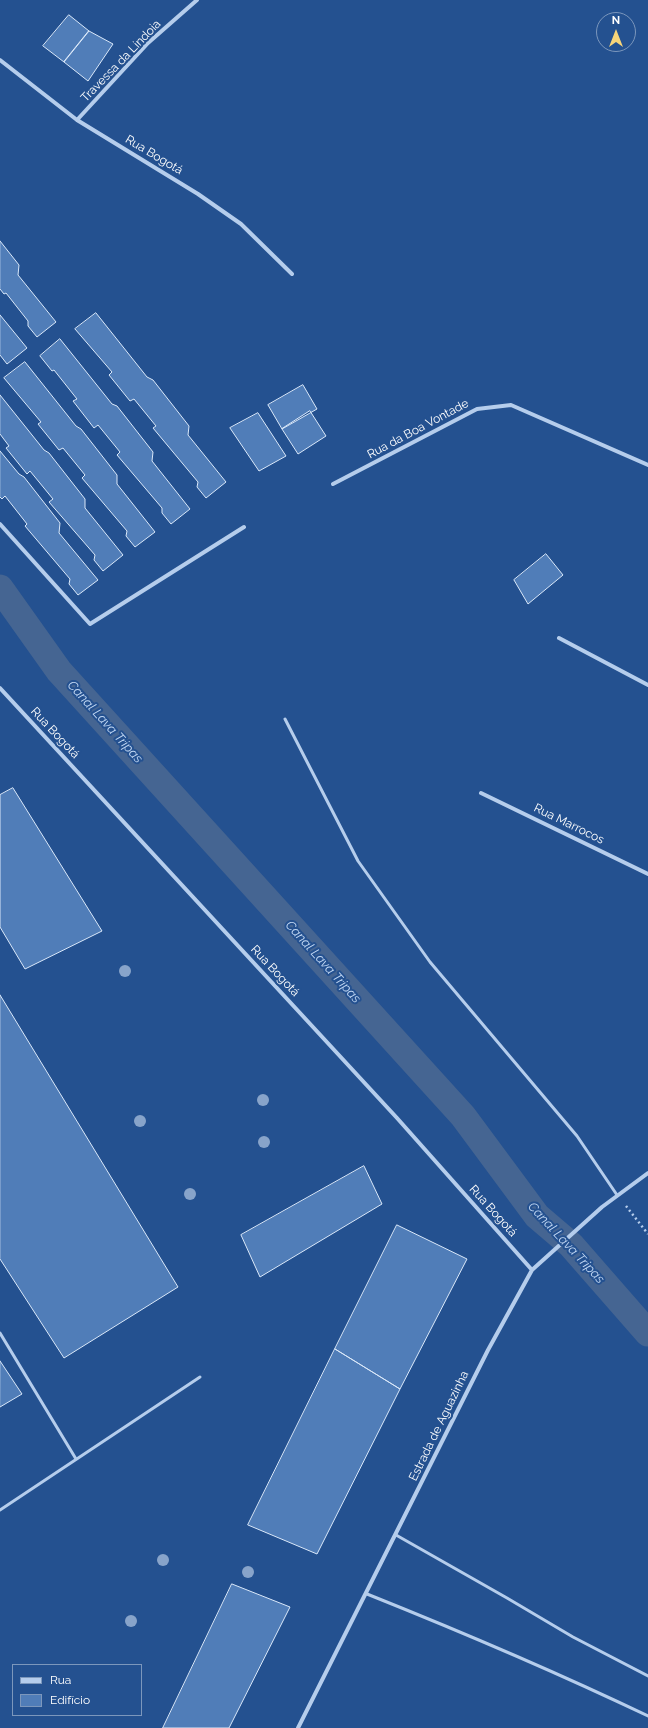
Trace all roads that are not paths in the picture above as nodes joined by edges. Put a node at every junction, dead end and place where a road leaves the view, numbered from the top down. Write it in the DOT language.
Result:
graph roads {
  1 [pos="197,0"];
  2 [pos="0,60"];
  3 [pos="78,120"];
  4 [pos="292,274"];
  5 [pos="648,465"];
  6 [pos="333,484"];
  7 [pos="0,524"];
  8 [pos="244,527"];
  9 [pos="559,638"];
  10 [pos="648,684"];
  11 [pos="0,688"];
  12 [pos="286,719"];
  13 [pos="481,793"];
  14 [pos="648,874"];
  15 [pos="648,1173"];
  16 [pos="617,1195"];
  17 [pos="532,1270"];
  18 [pos="0,1333"];
  19 [pos="200,1377"];
  20 [pos="76,1460"];
  21 [pos="0,1510"];
  22 [pos="396,1535"];
  23 [pos="367,1594"];
  24 [pos="648,1676"];
  25 [pos="648,1716"];
  26 [pos="298,1728"];
  1 -- 3 [label="street, Travessa da Lindoia"];
  2 -- 3 [label="street, Rua Bogotá"];
  3 -- 4 [label="street, Rua Bogotá"];
  5 -- 6 [label="street, Rua da Boa Vontade"];
  7 -- 8 [label="street"];
  9 -- 10 [label="street"];
  11 -- 17 [label="street, Rua Bogotá"];
  12 -- 16 [label="lane"];
  13 -- 14 [label="street, Rua Marrocos"];
  15 -- 16 [label="street, Estrada de Aguazinha"];
  16 -- 17 [label="street, Estrada de Aguazinha"];
  17 -- 22 [label="street, Estrada de Aguazinha"];
  18 -- 20 [label="lane"];
  19 -- 20 [label="lane"];
  20 -- 21 [label="lane"];
  22 -- 23 [label="street, Estrada de Aguazinha"];
  22 -- 24 [label="lane"];
  23 -- 25 [label="lane"];
  23 -- 26 [label="street, Estrada de Aguazinha"];
}
